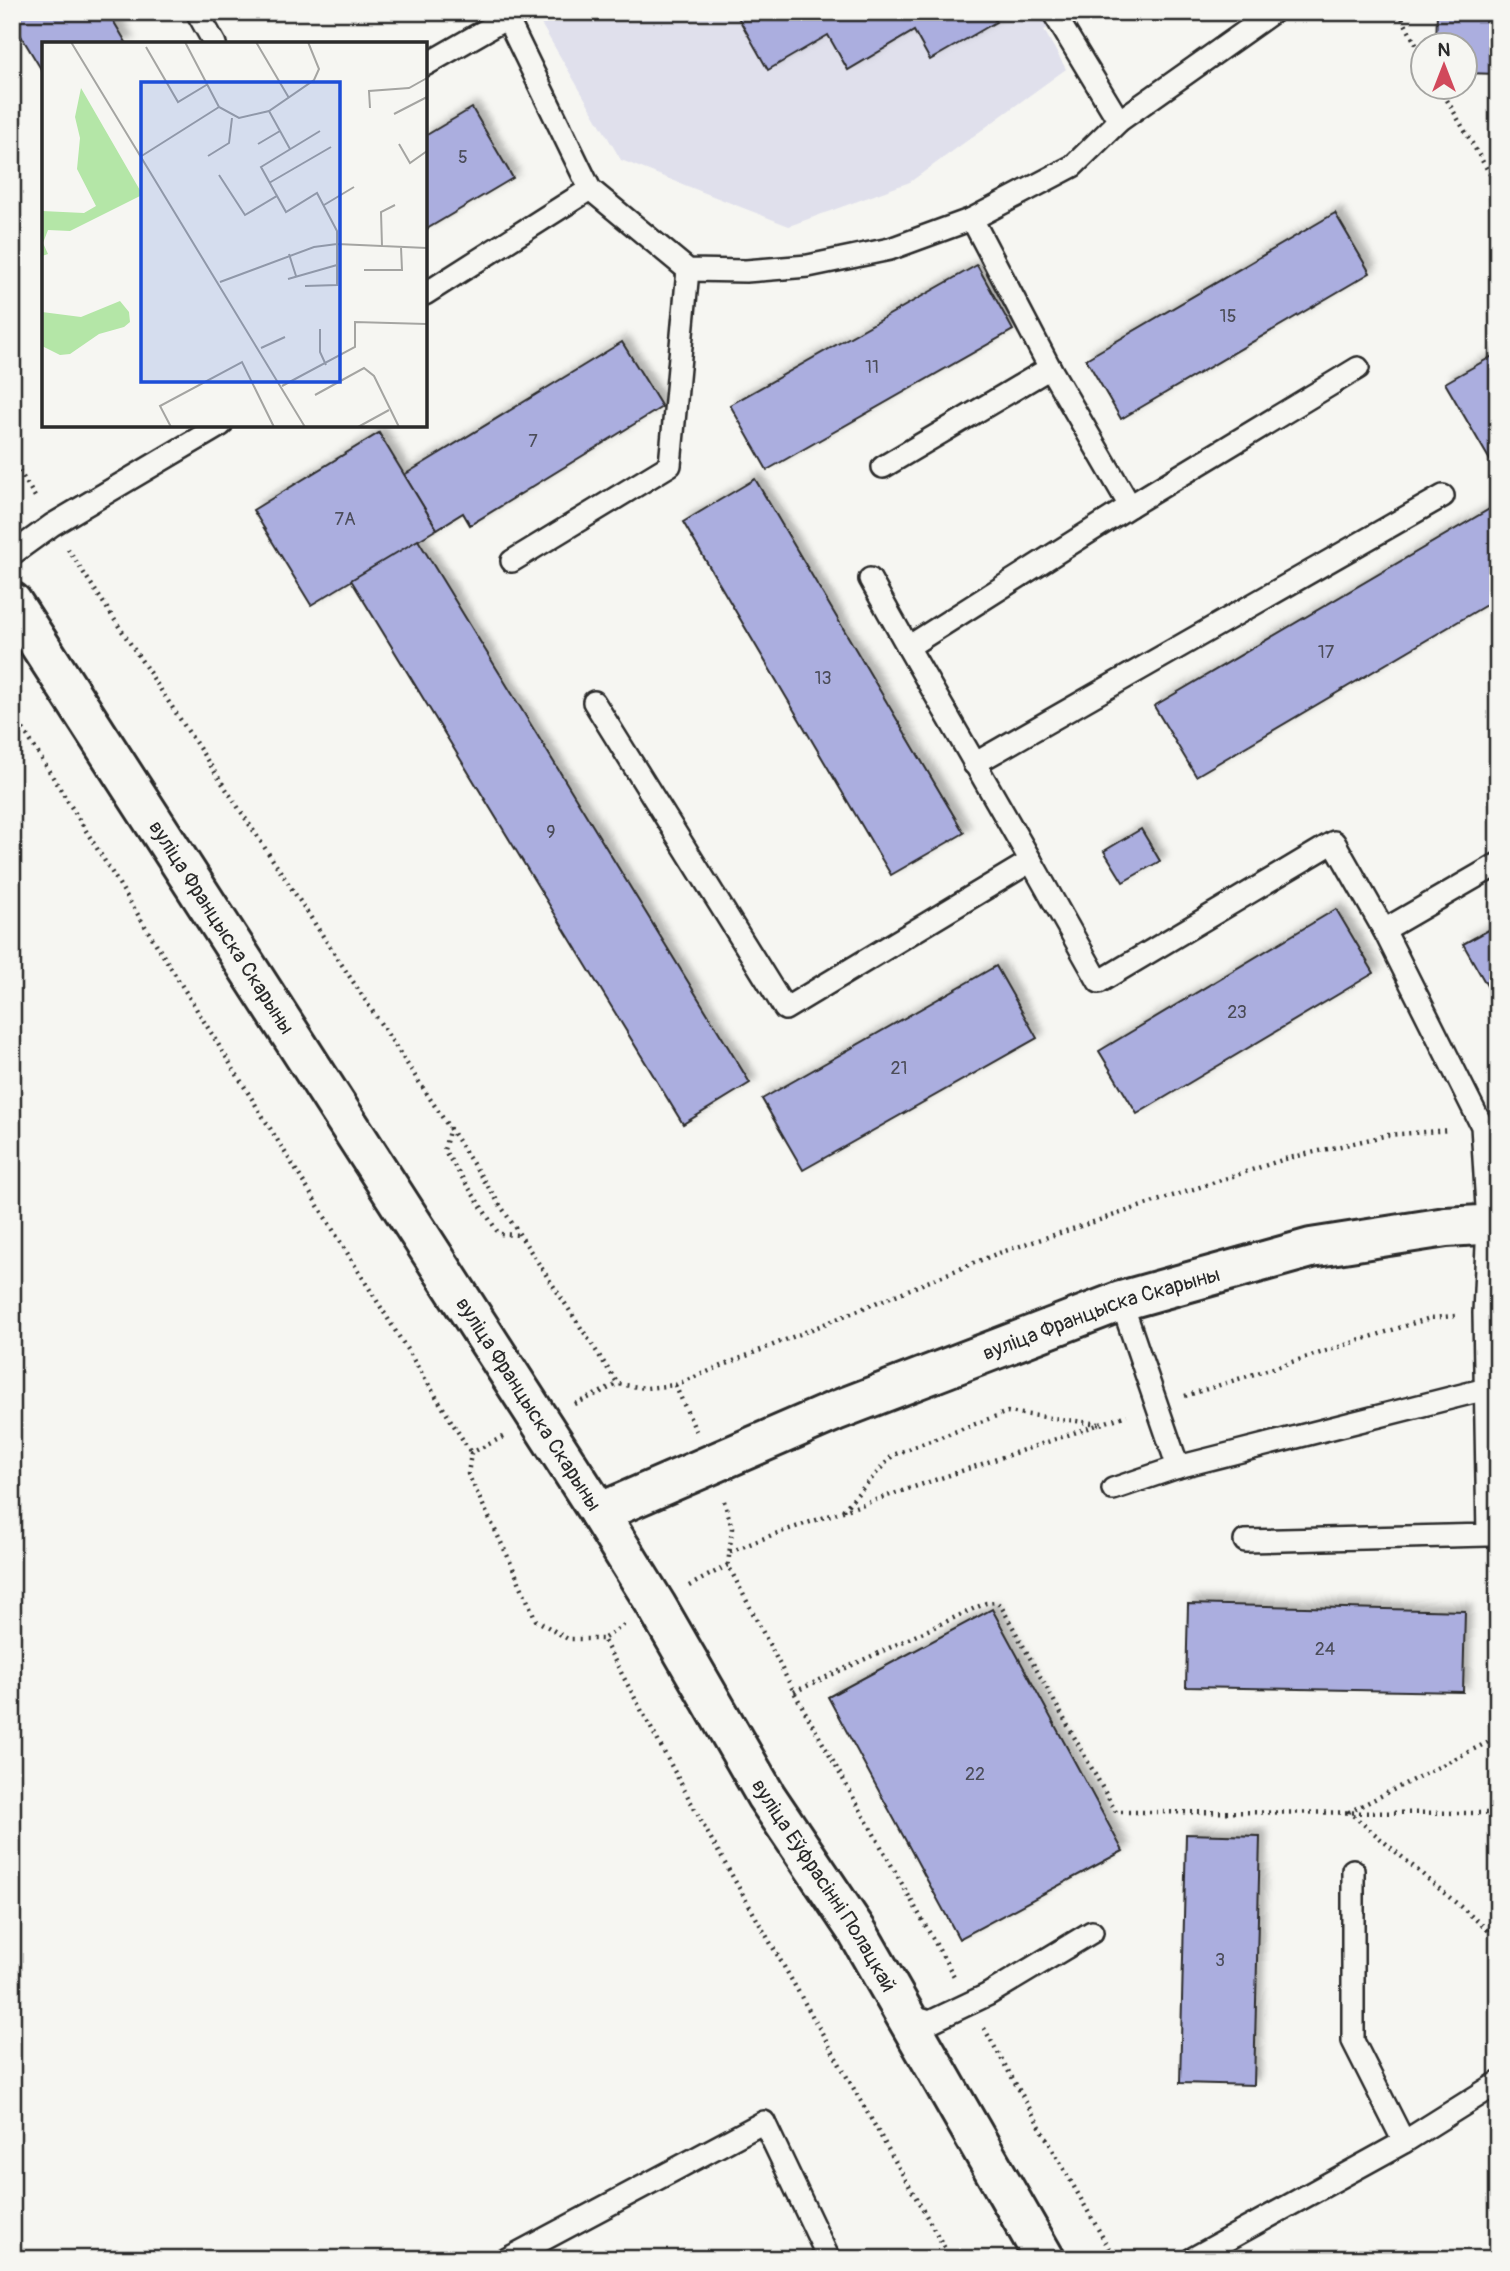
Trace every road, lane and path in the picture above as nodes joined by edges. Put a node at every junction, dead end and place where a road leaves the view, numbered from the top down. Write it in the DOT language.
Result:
graph roads {
  1 [pos="197,12"];
  2 [pos="1053,12"];
  3 [pos="1273,12"];
  4 [pos="1399,12"];
  5 [pos="505,15"];
  6 [pos="1410,32"];
  7 [pos="214,42"];
  8 [pos="427,64"];
  9 [pos="1448,102"];
  10 [pos="1119,121"];
  11 [pos="1498,188"];
  12 [pos="590,189"];
  13 [pos="972,219"];
  14 [pos="688,270"];
  15 [pos="427,293"];
  16 [pos="1050,368"];
  17 [pos="1358,368"];
  18 [pos="215,427"];
  19 [pos="12,459"];
  20 [pos="883,467"];
  21 [pos="1443,496"];
  22 [pos="1130,506"];
  23 [pos="52,525"];
  24 [pos="12,554"];
  25 [pos="512,561"];
  26 [pos="870,579"];
  27 [pos="12,602"];
  28 [pos="908,647"];
  29 [pos="594,702"];
  30 [pos="12,711"];
  31 [pos="974,764"];
  32 [pos="1031,861"];
  33 [pos="1498,864"];
  34 [pos="1384,930"];
  35 [pos="450,1126"];
  36 [pos="1482,1126"];
  37 [pos="1493,1223"];
  38 [pos="521,1235"];
  39 [pos="1121,1301"];
  40 [pos="1484,1313"];
  41 [pos="618,1384"];
  42 [pos="676,1385"];
  43 [pos="1486,1389"];
  44 [pos="1157,1405"];
  45 [pos="1100,1424"];
  46 [pos="471,1452"];
  47 [pos="1178,1467"];
  48 [pos="1114,1489"];
  49 [pos="842,1511"];
  50 [pos="599,1513"];
  51 [pos="1245,1541"];
  52 [pos="730,1552"];
  53 [pos="656,1605"];
  54 [pos="794,1692"];
  55 [pos="1498,1737"];
  56 [pos="1349,1812"];
  57 [pos="1498,1813"];
  58 [pos="1353,1870"];
  59 [pos="1498,1910"];
  60 [pos="1488,1930"];
  61 [pos="1092,1932"];
  62 [pos="1498,1938"];
  63 [pos="969,2002"];
  64 [pos="906,2015"];
  65 [pos="1498,2083"];
  66 [pos="1404,2142"];
  67 [pos="507,2259"];
  68 [pos="829,2259"];
  69 [pos="951,2259"];
  70 [pos="1045,2259"];
  71 [pos="1115,2259"];
  72 [pos="1192,2259"];
  1 -- 7 [label="lane"];
  2 -- 10 [label="lane"];
  3 -- 10 [label="lane"];
  4 -- 6 [label="path"];
  5 -- 8 [label="lane"];
  5 -- 12 [label="lane"];
  9 -- 11 [label="path"];
  10 -- 13 [label="lane"];
  12 -- 14 [label="lane"];
  12 -- 15 [label="lane"];
  13 -- 14 [label="lane"];
  13 -- 16 [label="lane"];
  14 -- 25 [label="lane"];
  16 -- 20 [label="lane"];
  16 -- 22 [label="lane"];
  17 -- 22 [label="lane"];
  18 -- 23 [label="lane"];
  19 -- 23 [label="path"];
  21 -- 31 [label="lane"];
  22 -- 28 [label="lane"];
  23 -- 24 [label="lane"];
  23 -- 35 [label="path"];
  26 -- 28 [label="lane"];
  27 -- 50 [label="street, вуліца Францыска Скарыны"];
  28 -- 31 [label="lane"];
  29 -- 32 [label="lane"];
  30 -- 46 [label="path"];
  31 -- 32 [label="lane"];
  32 -- 34 [label="lane"];
  33 -- 34 [label="lane"];
  34 -- 36 [label="lane"];
  35 -- 38 [label="path"];
  35 -- 38 [label="path"];
  36 -- 37 [label="lane"];
  36 -- 42 [label="path"];
  37 -- 39 [label="street, вуліца Францыска Скарыны"];
  37 -- 40 [label="lane"];
  38 -- 41 [label="path"];
  39 -- 44 [label="lane"];
  39 -- 50 [label="street, вуліца Францыска Скарыны"];
  40 -- 43 [label="lane"];
  40 -- 44 [label="path"];
  43 -- 47 [label="lane"];
  43 -- 51 [label="lane"];
  44 -- 45 [label="path"];
  44 -- 47 [label="lane"];
  45 -- 49 [label="path"];
  45 -- 49 [label="path"];
  47 -- 48 [label="lane"];
  49 -- 52 [label="path"];
  50 -- 53 [label="street, вуліца Еўфрасінні Полацкай"];
  53 -- 54 [label="path"];
  53 -- 64 [label="street, вуліца Еўфрасінні Полацкай"];
  53 -- 69 [label="path"];
  54 -- 56 [label="path"];
  54 -- 63 [label="path"];
  55 -- 56 [label="path"];
  56 -- 57 [label="path"];
  56 -- 60 [label="path"];
  58 -- 66 [label="lane"];
  59 -- 60 [label="path"];
  60 -- 62 [label="path"];
  61 -- 63 [label="lane"];
  63 -- 64 [label="lane"];
  63 -- 71 [label="path"];
  64 -- 70 [label="street, вуліца Еўфрасінні Полацкай"];
  65 -- 66 [label="lane"];
  66 -- 72 [label="lane"];
  67 -- 68 [label="lane"];
}
